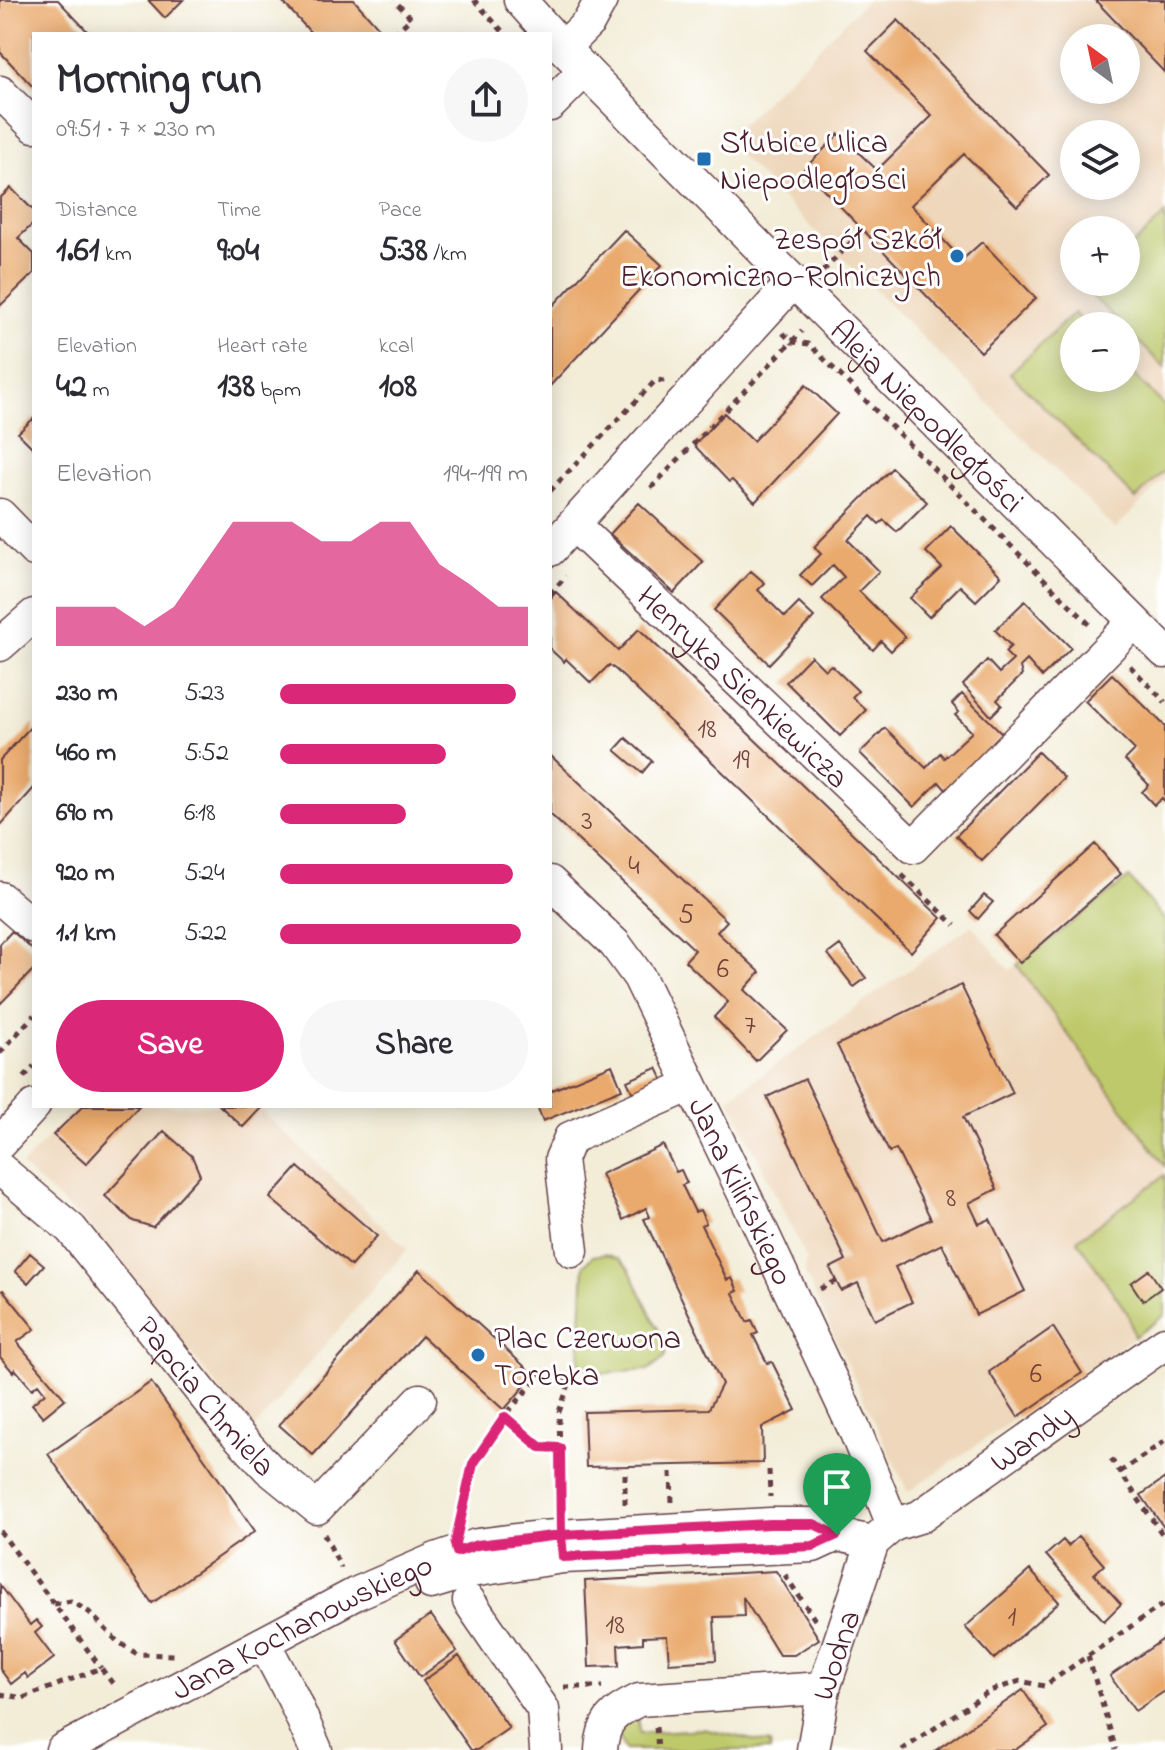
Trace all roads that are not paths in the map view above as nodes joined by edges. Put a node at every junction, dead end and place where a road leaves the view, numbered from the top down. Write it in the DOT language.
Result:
graph roads {
  1 [pos="520,0"];
  2 [pos="601,0"];
  3 [pos="549,32"];
  4 [pos="552,35"];
  5 [pos="574,59"];
  6 [pos="0,92"];
  7 [pos="552,101"];
  8 [pos="32,124"];
  9 [pos="793,282"];
  10 [pos="0,515"];
  11 [pos="584,535"];
  12 [pos="32,548"];
  13 [pos="552,549"];
  14 [pos="32,617"];
  15 [pos="1134,622"];
  16 [pos="0,645"];
  17 [pos="1165,652"];
  18 [pos="552,884"];
  19 [pos="0,898"];
  20 [pos="32,925"];
  21 [pos="691,1085"];
  22 [pos="32,1108"];
  23 [pos="0,1143"];
  24 [pos="0,1169"];
  25 [pos="572,1251"];
  26 [pos="1165,1343"];
  27 [pos="420,1400"];
  28 [pos="883,1534"];
  29 [pos="837,1535"];
  30 [pos="469,1601"];
  31 [pos="269,1652"];
  32 [pos="824,1688"];
  33 [pos="62,1750"];
  34 [pos="102,1750"];
  35 [pos="316,1750"];
  36 [pos="546,1750"];
  37 [pos="601,1750"];
  38 [pos="813,1750"];
  1 -- 3 [label="street, Aleja Niepodległości"];
  2 -- 5 [label="street"];
  4 -- 5 [label="street, Aleja Niepodległości"];
  5 -- 7 [label="street"];
  5 -- 9 [label="street, Aleja Niepodległości"];
  6 -- 8 [label="street"];
  9 -- 11 [label="street"];
  9 -- 15 [label="street, Aleja Niepodległości"];
  10 -- 12 [label="street"];
  11 -- 13 [label="street"];
  11 -- 15 [label="street, Henryka Sienkiewicza"];
  14 -- 16 [label="street"];
  15 -- 17 [label="street, Aleja Niepodległości"];
  18 -- 21 [label="street, Jana Kilińskiego"];
  19 -- 20 [label="street"];
  21 -- 25 [label="street"];
  21 -- 28 [label="street, Jana Kilińskiego"];
  22 -- 23 [label="street"];
  24 -- 27 [label="street, Papcia Chmiela"];
  26 -- 28 [label="street, Wandy"];
  28 -- 29 [label="street, Jana Kochanowskiego"];
  28 -- 32 [label="street, Wodna"];
  29 -- 31 [label="street, Jana Kochanowskiego"];
  29 -- 31 [label="street, Jana Kochanowskiego"];
  30 -- 36 [label="street"];
  31 -- 33 [label="street, Jana Kochanowskiego"];
  31 -- 34 [label="street, Jana Kochanowskiego"];
  31 -- 35 [label="street"];
  32 -- 37 [label="street"];
  32 -- 38 [label="street, Wodna"];
}
